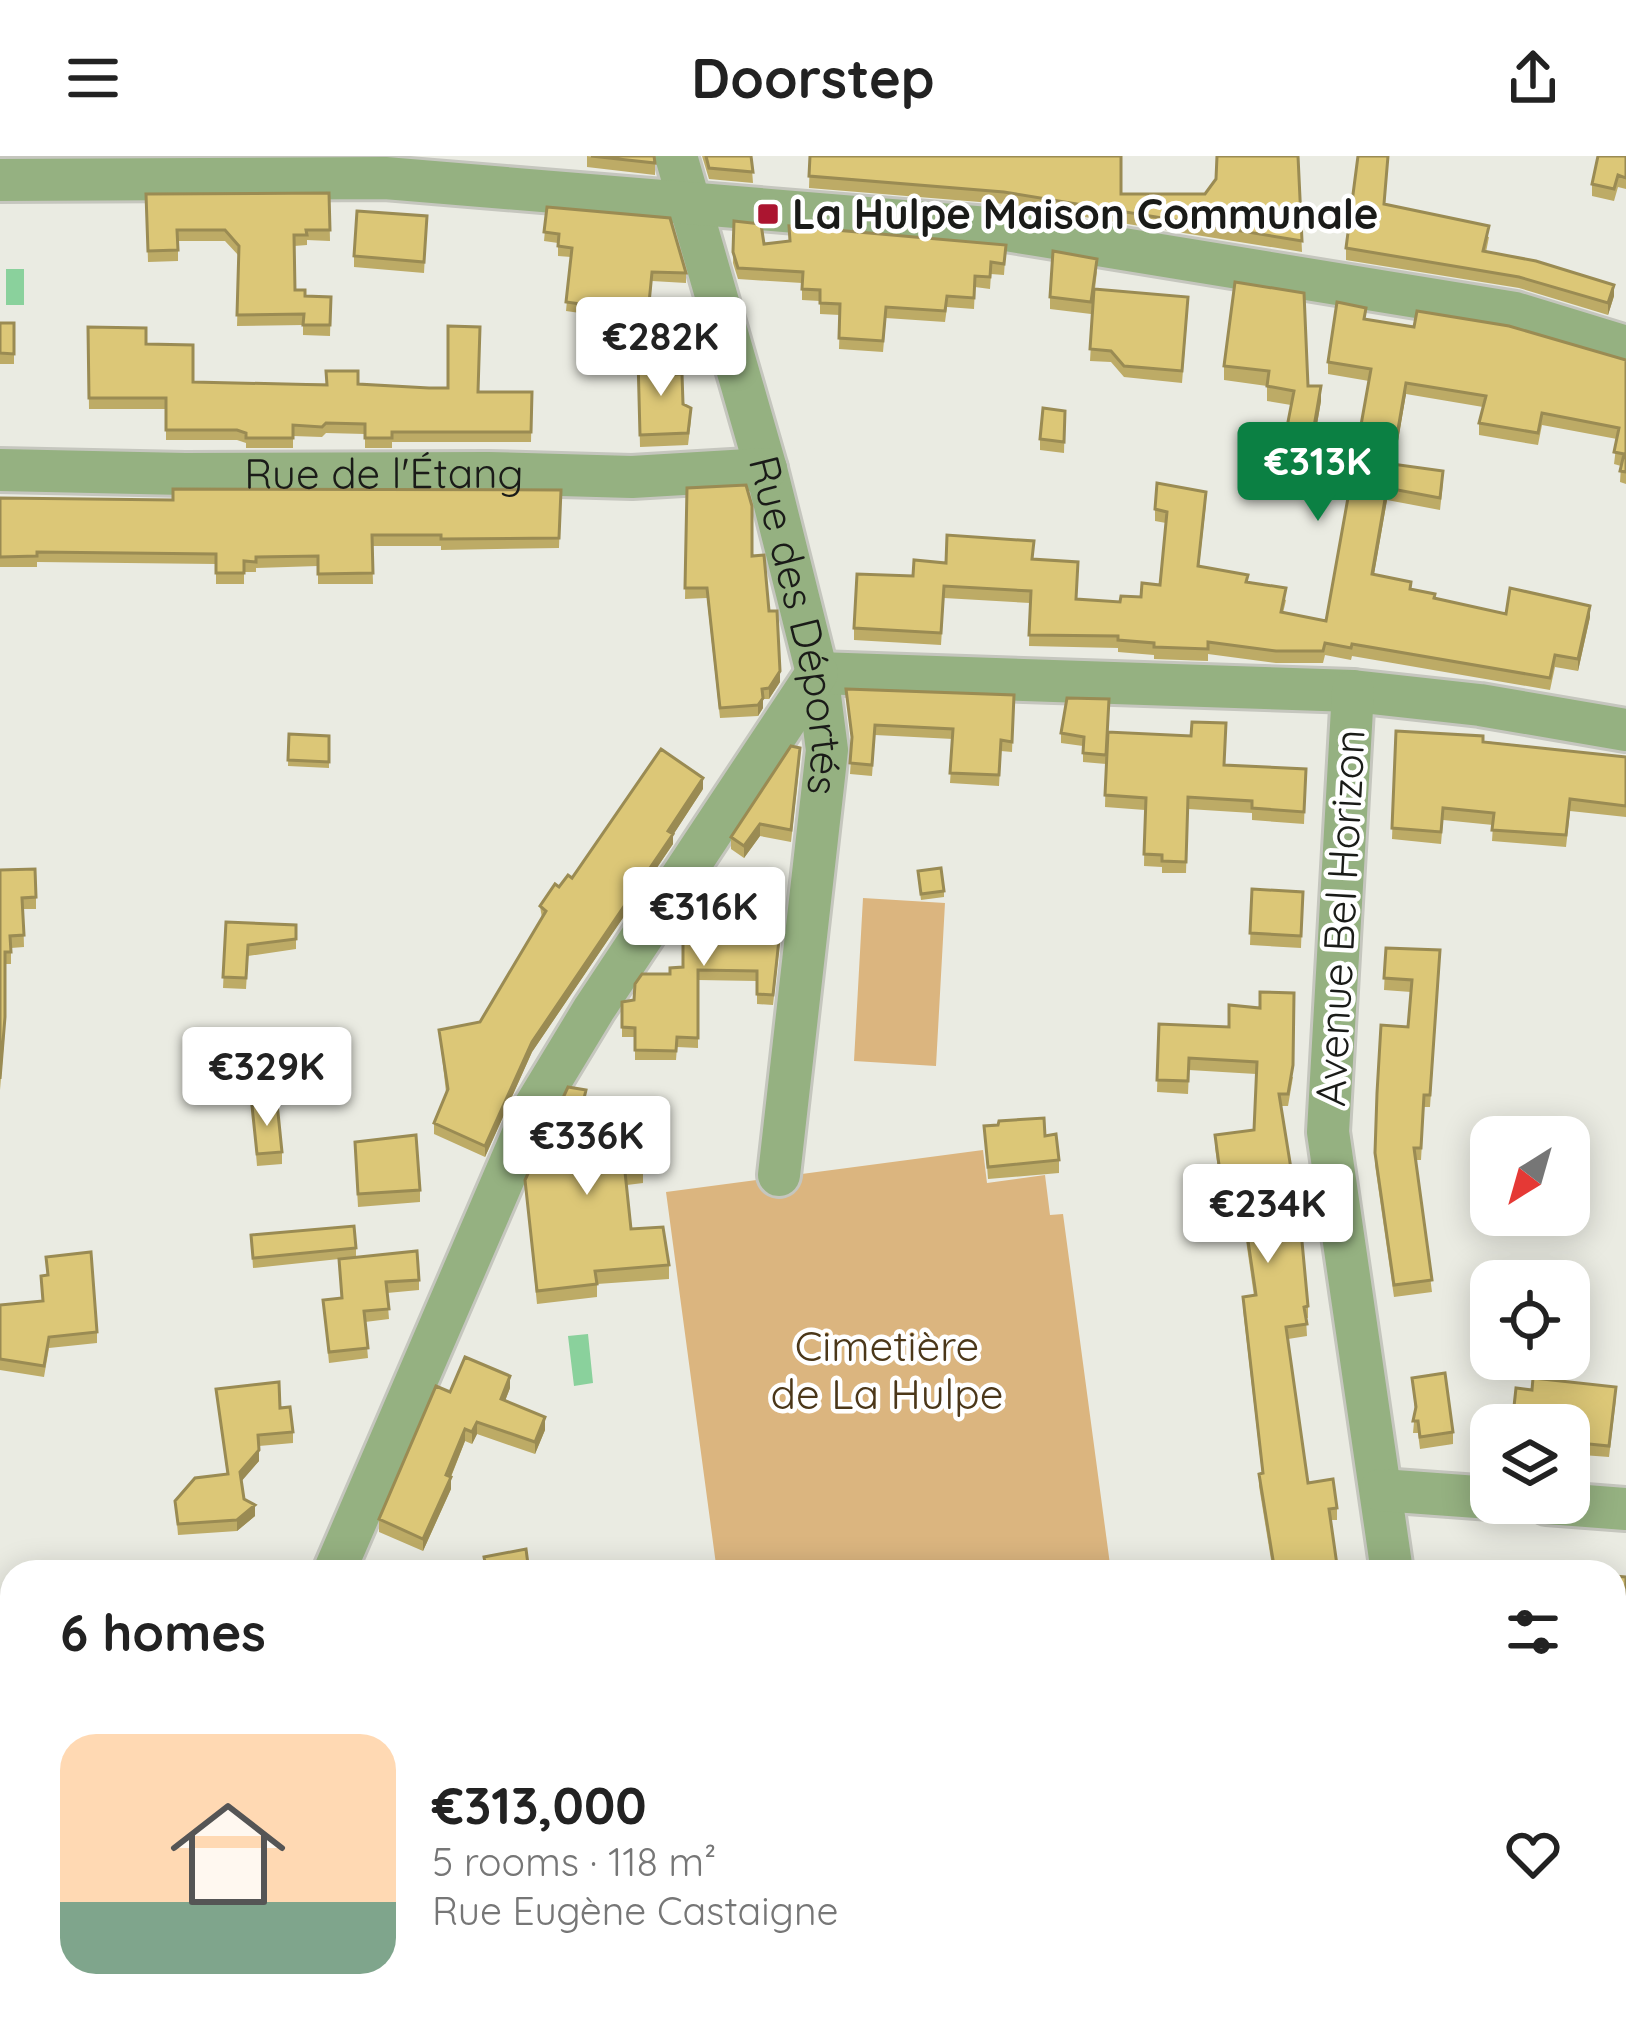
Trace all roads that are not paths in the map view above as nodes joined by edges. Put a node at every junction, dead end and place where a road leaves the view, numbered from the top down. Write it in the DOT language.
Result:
graph roads {
  1 [pos="676,156"];
  2 [pos="0,180"];
  3 [pos="689,206"];
  4 [pos="1626,347"];
  5 [pos="766,469"];
  6 [pos="0,470"];
  7 [pos="817,673"];
  8 [pos="1353,691"];
  9 [pos="1626,730"];
  10 [pos="779,1175"];
  11 [pos="1381,1490"];
  12 [pos="1470,1496"];
  13 [pos="1590,1506"];
  14 [pos="1626,1509"];
  15 [pos="339,1560"];
  16 [pos="1391,1560"];
  1 -- 3 [label="street, Rue des Déportés"];
  2 -- 3 [label="street"];
  3 -- 4 [label="street"];
  3 -- 5 [label="street, Rue des Déportés"];
  5 -- 6 [label="street, Rue de l'Étang"];
  5 -- 7 [label="street, Rue des Déportés"];
  7 -- 8 [label="street"];
  7 -- 10 [label="street, Rue des Déportés"];
  7 -- 15 [label="street"];
  8 -- 9 [label="street"];
  8 -- 11 [label="street, Avenue Bel Horizon"];
  11 -- 12 [label="street"];
  11 -- 16 [label="street, Avenue Bel Horizon"];
  13 -- 14 [label="street"];
}
